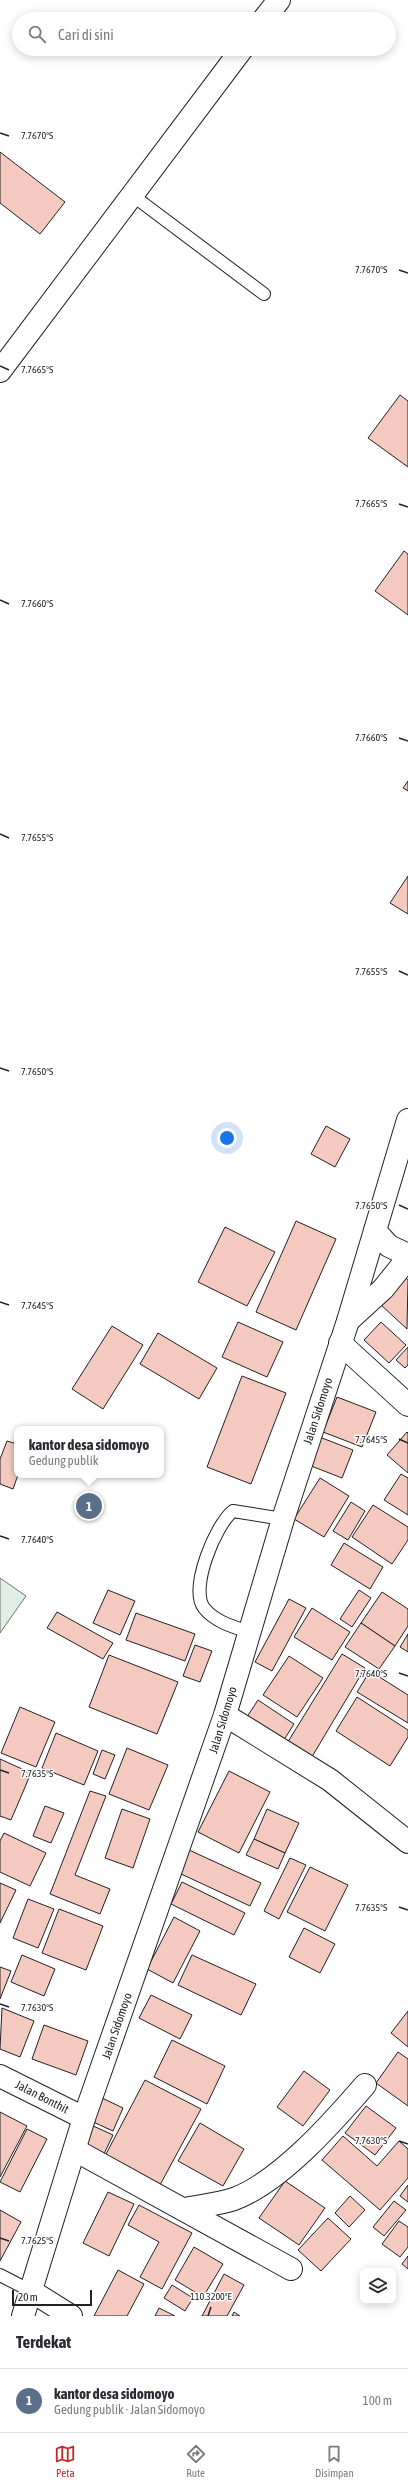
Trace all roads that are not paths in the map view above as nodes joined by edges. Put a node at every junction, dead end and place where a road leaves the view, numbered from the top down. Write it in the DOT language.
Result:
graph roads {
  1 [pos="278,0"];
  2 [pos="269,12"];
  3 [pos="237,56"];
  4 [pos="132,195"];
  5 [pos="264,294"];
  6 [pos="0,371"];
  7 [pos="408,1120"];
  8 [pos="375,1231"];
  9 [pos="408,1255"];
  10 [pos="408,1258"];
  11 [pos="348,1321"];
  12 [pos="340,1343"];
  13 [pos="408,1405"];
  14 [pos="283,1519"];
  15 [pos="249,1632"];
  16 [pos="225,1715"];
  17 [pos="408,1842"];
  18 [pos="0,2076"];
  19 [pos="365,2085"];
  20 [pos="84,2118"];
  21 [pos="75,2150"];
  22 [pos="186,2209"];
  23 [pos="291,2269"];
  24 [pos="0,2275"];
  25 [pos="31,2291"];
  26 [pos="23,2316"];
  27 [pos="71,2316"];
  1 -- 2 [label="street"];
  3 -- 4 [label="street"];
  4 -- 5 [label="lane"];
  4 -- 6 [label="street"];
  7 -- 8 [label="street, Jalan Sidomoyo"];
  8 -- 9 [label="street"];
  8 -- 11 [label="street, Jalan Sidomoyo"];
  10 -- 11 [label="street"];
  11 -- 12 [label="street, Jalan Sidomoyo"];
  12 -- 13 [label="street"];
  12 -- 14 [label="street, Jalan Sidomoyo"];
  14 -- 15 [label="street, Jalan Sidomoyo"];
  14 -- 15 [label="lane"];
  15 -- 16 [label="street, Jalan Sidomoyo"];
  16 -- 17 [label="street"];
  16 -- 20 [label="street, Jalan Sidomoyo"];
  18 -- 20 [label="street, Jalan Bonthit"];
  19 -- 22 [label="street"];
  20 -- 21 [label="street, Jalan Sidomoyo"];
  21 -- 22 [label="street"];
  21 -- 25 [label="street, Jalan Sidomoyo"];
  22 -- 23 [label="street"];
  24 -- 25 [label="lane"];
  25 -- 26 [label="street, Jalan Sidomoyo"];
  25 -- 27 [label="street"];
}
